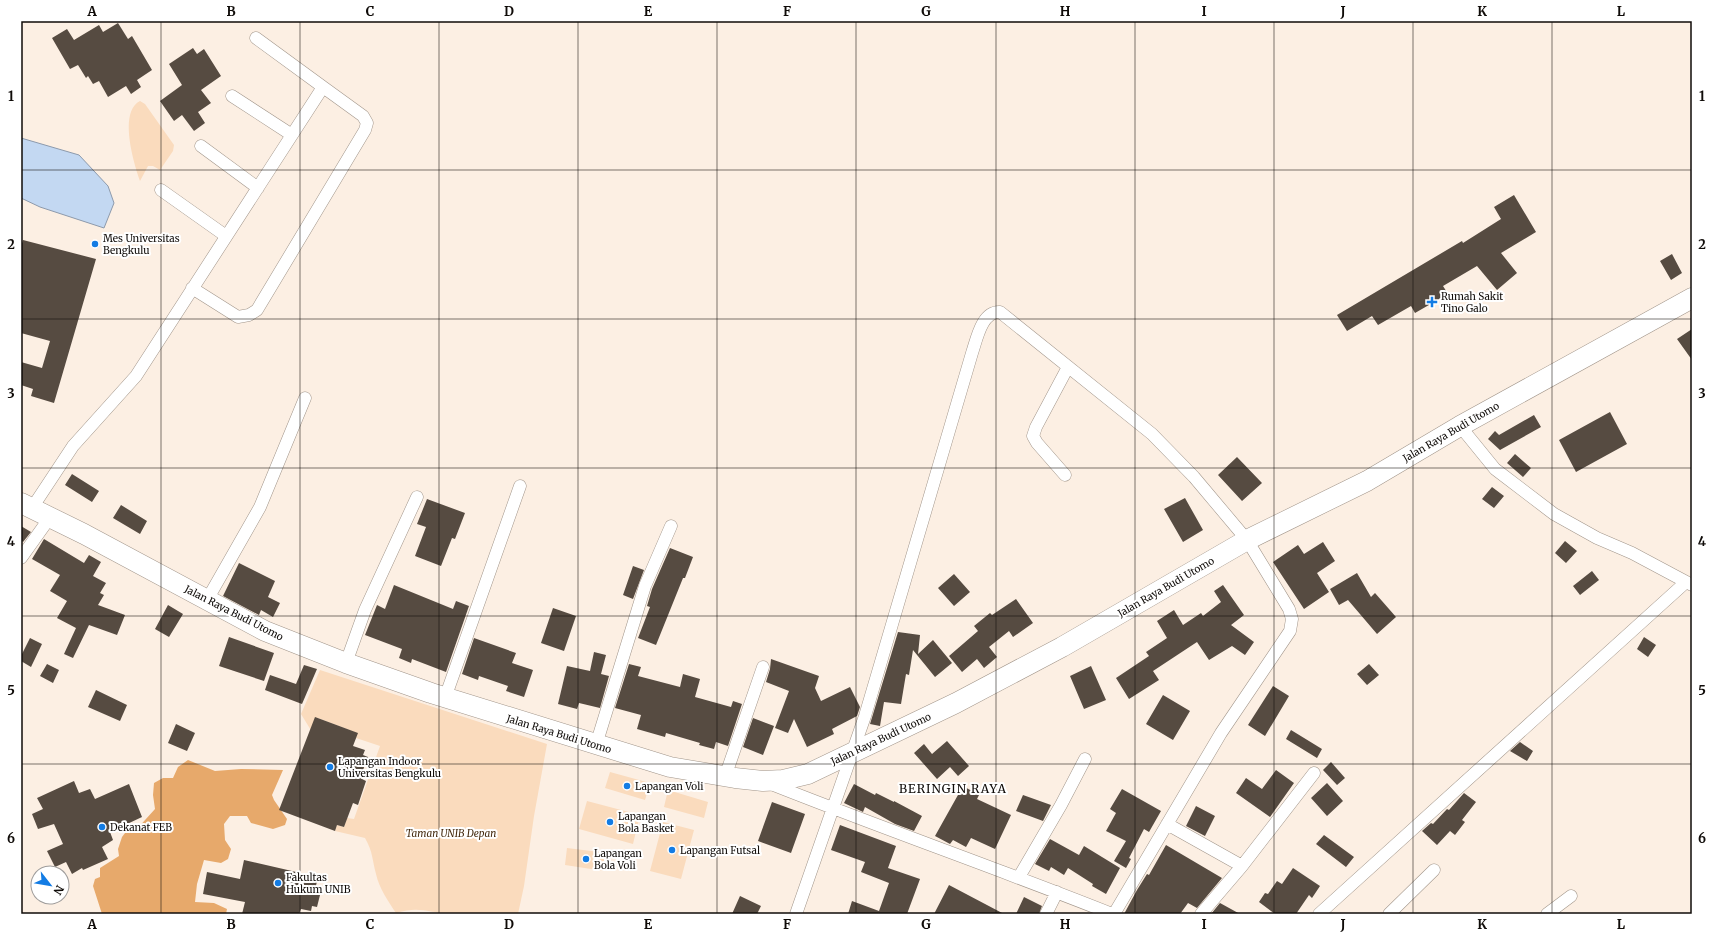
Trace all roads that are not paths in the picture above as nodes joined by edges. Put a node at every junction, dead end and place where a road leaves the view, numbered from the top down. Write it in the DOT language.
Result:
graph roads {
  1 [pos="256,38"];
  2 [pos="323,87"];
  3 [pos="232,96"];
  4 [pos="292,135"];
  5 [pos="201,146"];
  6 [pos="258,188"];
  7 [pos="161,190"];
  8 [pos="226,236"];
  9 [pos="192,288"];
  10 [pos="1692,298"];
  11 [pos="1068,367"];
  12 [pos="305,398"];
  13 [pos="1460,426"];
  14 [pos="1065,475"];
  15 [pos="520,486"];
  16 [pos="417,497"];
  17 [pos="26,505"];
  18 [pos="51,516"];
  19 [pos="671,526"];
  20 [pos="1247,540"];
  21 [pos="21,558"];
  22 [pos="1689,583"];
  23 [pos="207,600"];
  24 [pos="346,663"];
  25 [pos="763,668"];
  26 [pos="445,698"];
  27 [pos="596,745"];
  28 [pos="852,752"];
  29 [pos="1085,759"];
  30 [pos="1314,773"];
  31 [pos="725,777"];
  32 [pos="763,781"];
  33 [pos="832,808"];
  34 [pos="1167,824"];
  35 [pos="1242,866"];
  36 [pos="1434,870"];
  37 [pos="1019,877"];
  38 [pos="1057,892"];
  39 [pos="1571,896"];
  40 [pos="796,914"];
  41 [pos="1046,914"];
  42 [pos="1113,914"];
  43 [pos="1201,914"];
  44 [pos="1319,914"];
  45 [pos="1389,914"];
  46 [pos="1547,914"];
  1 -- 2 [label="street"];
  2 -- 4 [label="street"];
  2 -- 9 [label="street"];
  3 -- 4 [label="street"];
  4 -- 6 [label="street"];
  5 -- 6 [label="street"];
  6 -- 8 [label="street"];
  7 -- 8 [label="street"];
  8 -- 9 [label="street"];
  9 -- 17 [label="street"];
  10 -- 13 [label="highway, Jalan Raya Budi Utomo"];
  11 -- 14 [label="street"];
  11 -- 20 [label="street"];
  11 -- 28 [label="street"];
  12 -- 23 [label="street"];
  13 -- 20 [label="highway, Jalan Raya Budi Utomo"];
  13 -- 22 [label="street"];
  15 -- 26 [label="street"];
  16 -- 24 [label="street"];
  17 -- 18 [label="highway, Jalan Raya Budi Utomo"];
  18 -- 21 [label="street"];
  18 -- 23 [label="highway, Jalan Raya Budi Utomo"];
  19 -- 27 [label="street"];
  20 -- 28 [label="highway, Jalan Raya Budi Utomo"];
  20 -- 34 [label="street"];
  22 -- 44 [label="street"];
  23 -- 24 [label="highway, Jalan Raya Budi Utomo"];
  24 -- 26 [label="highway, Jalan Raya Budi Utomo"];
  25 -- 31 [label="street"];
  26 -- 27 [label="highway, Jalan Raya Budi Utomo"];
  27 -- 31 [label="highway, Jalan Raya Budi Utomo"];
  28 -- 32 [label="highway, Jalan Raya Budi Utomo"];
  28 -- 33 [label="street"];
  29 -- 37 [label="street"];
  30 -- 35 [label="street"];
  31 -- 32 [label="highway, Jalan Raya Budi Utomo"];
  32 -- 33 [label="street"];
  33 -- 37 [label="street"];
  33 -- 40 [label="street"];
  34 -- 35 [label="street"];
  34 -- 42 [label="street"];
  35 -- 43 [label="street"];
  36 -- 45 [label="street"];
  37 -- 38 [label="street"];
  38 -- 41 [label="street"];
  38 -- 42 [label="street"];
  39 -- 46 [label="street"];
}
